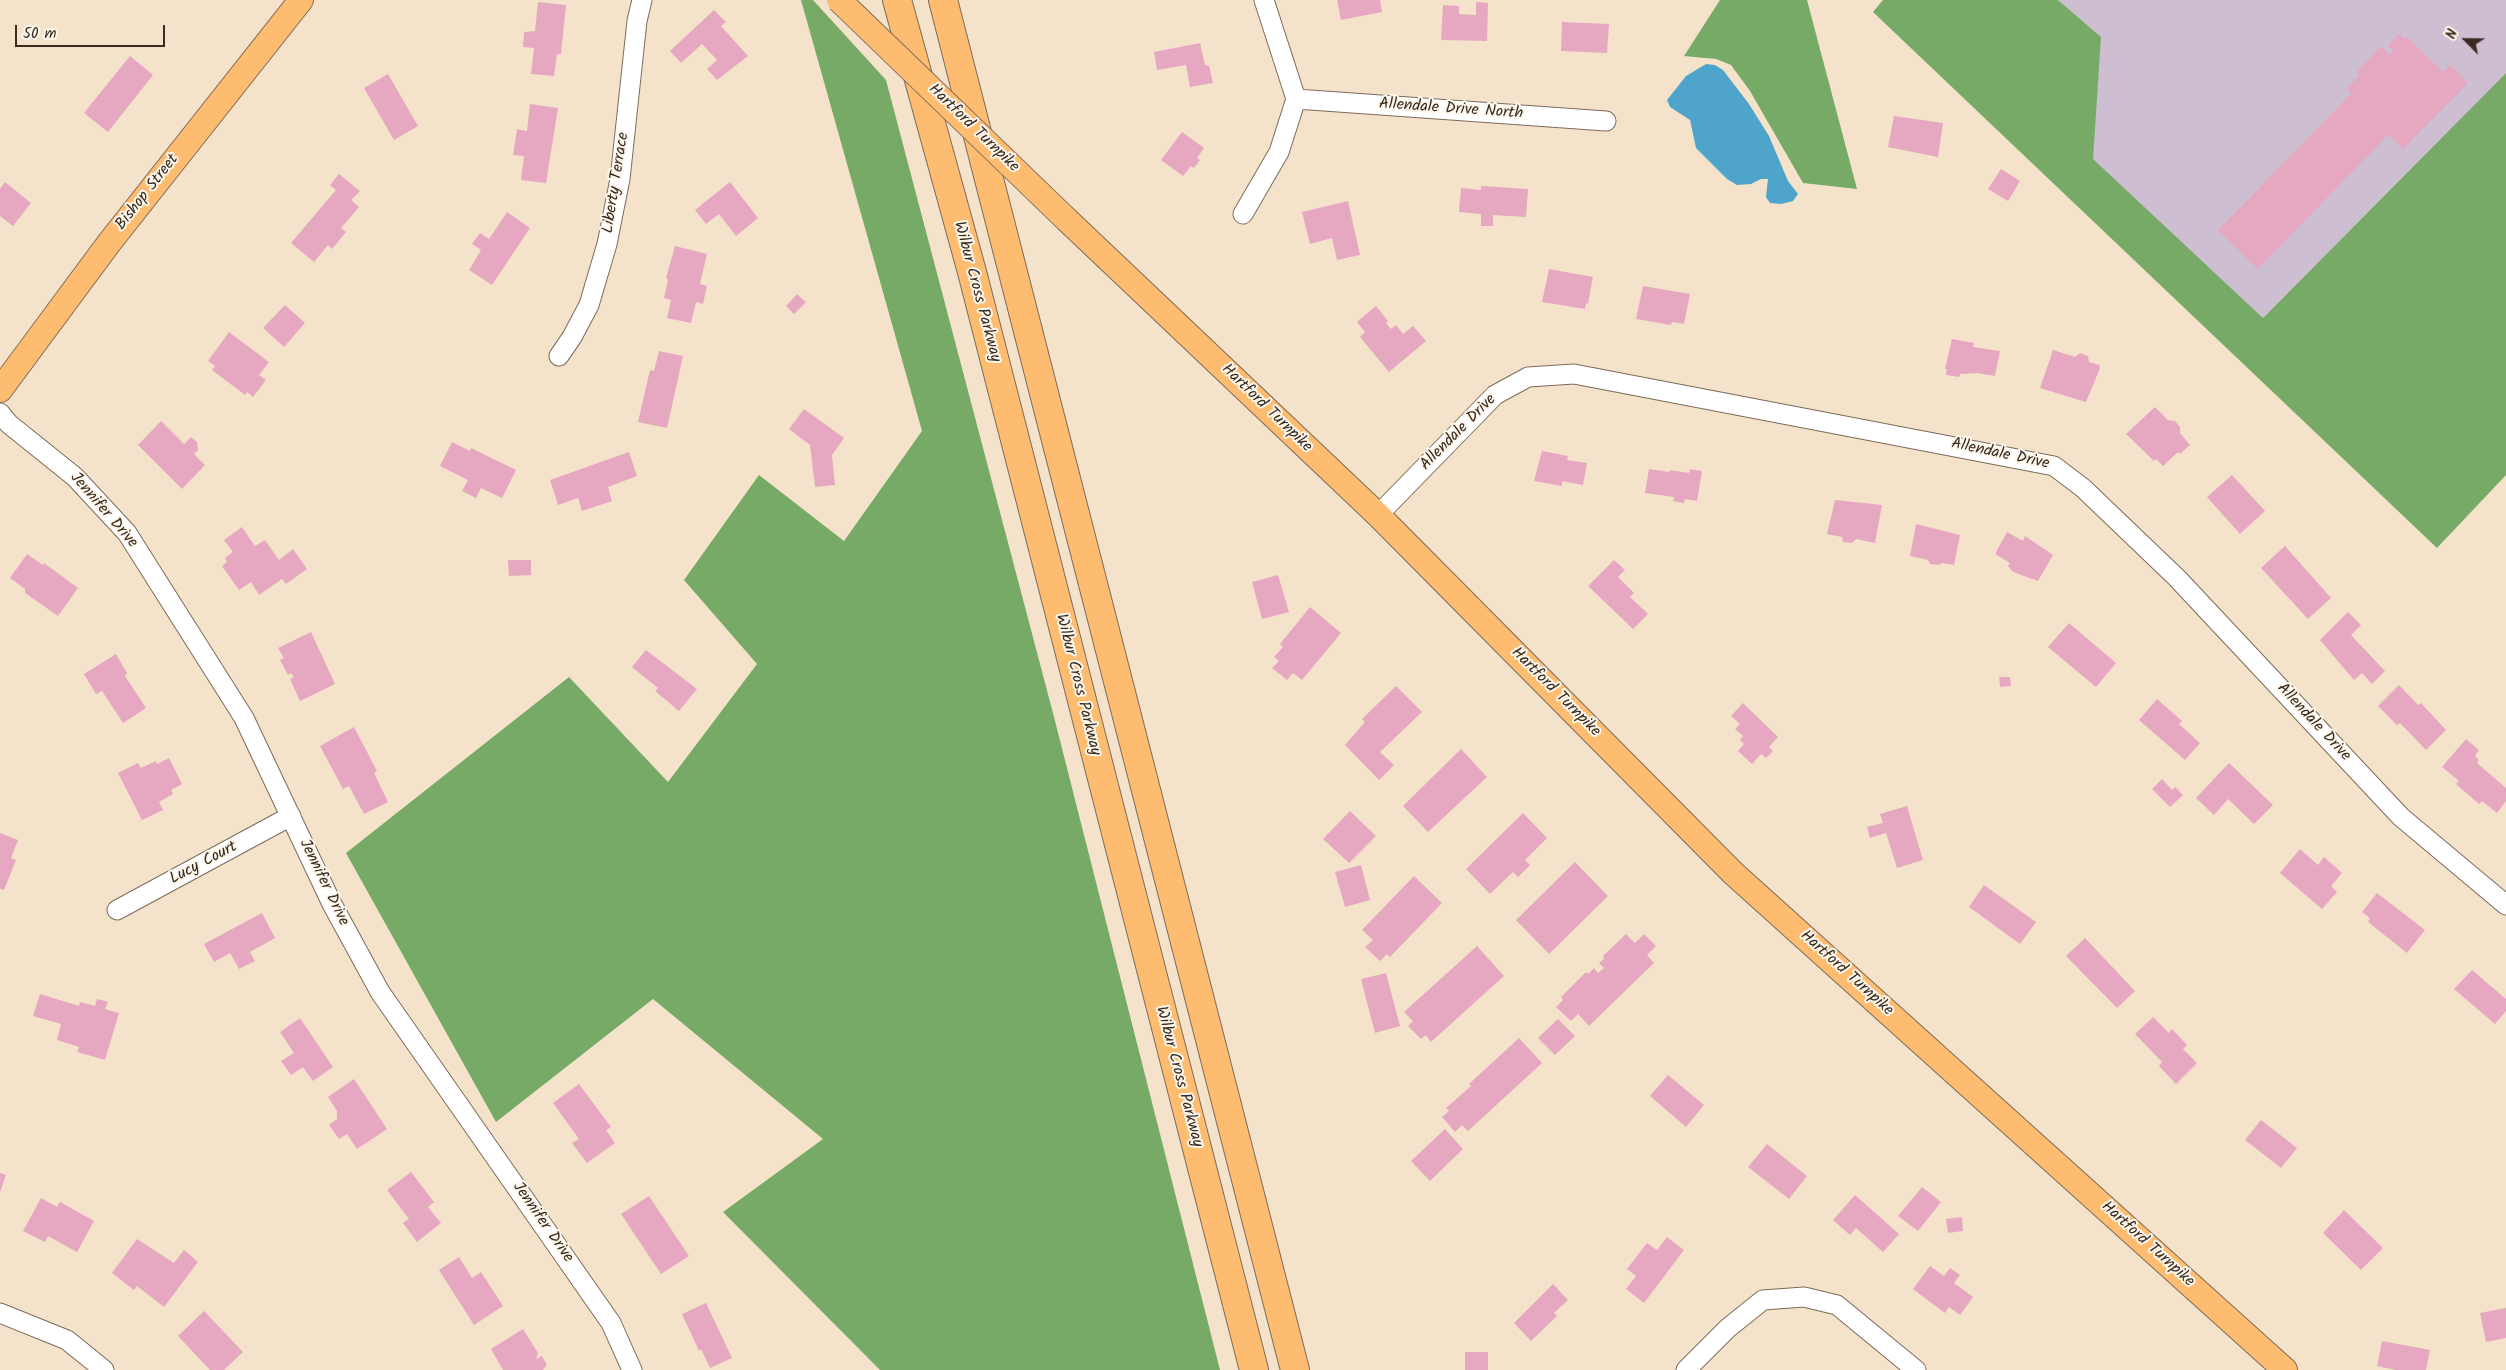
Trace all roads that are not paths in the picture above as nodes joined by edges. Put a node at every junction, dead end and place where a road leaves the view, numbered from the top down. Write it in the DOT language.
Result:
graph roads {
  1 [pos="301,0"];
  2 [pos="642,0"];
  3 [pos="839,0"];
  4 [pos="897,0"];
  5 [pos="943,0"];
  6 [pos="961,0"];
  7 [pos="1264,0"];
  8 [pos="966,93"];
  9 [pos="1296,99"];
  10 [pos="1606,121"];
  11 [pos="1243,214"];
  12 [pos="559,356"];
  13 [pos="0,390"];
  14 [pos="0,413"];
  15 [pos="1378,515"];
  16 [pos="291,816"];
  17 [pos="2506,905"];
  18 [pos="117,910"];
  19 [pos="0,1313"];
  20 [pos="104,1370"];
  21 [pos="632,1370"];
  22 [pos="1254,1370"];
  23 [pos="1295,1370"];
  24 [pos="1686,1370"];
  25 [pos="1916,1370"];
  26 [pos="2285,1370"];
  1 -- 13 [label="main road, Bishop Street"];
  2 -- 12 [label="street, Liberty Terrace"];
  3 -- 15 [label="main road, Hartford Turnpike, bridge"];
  4 -- 22 [label="highway, Wilbur Cross Parkway"];
  5 -- 8 [label="highway"];
  6 -- 8 [label="highway"];
  7 -- 9 [label="street"];
  8 -- 23 [label="highway"];
  9 -- 10 [label="street, Allendale Drive North"];
  9 -- 11 [label="street"];
  14 -- 16 [label="street, Jennifer Drive"];
  15 -- 17 [label="street, Allendale Drive"];
  15 -- 26 [label="main road, Hartford Turnpike"];
  16 -- 18 [label="street, Lucy Court"];
  16 -- 21 [label="street, Jennifer Drive"];
  19 -- 20 [label="street"];
  24 -- 25 [label="street"];
}
